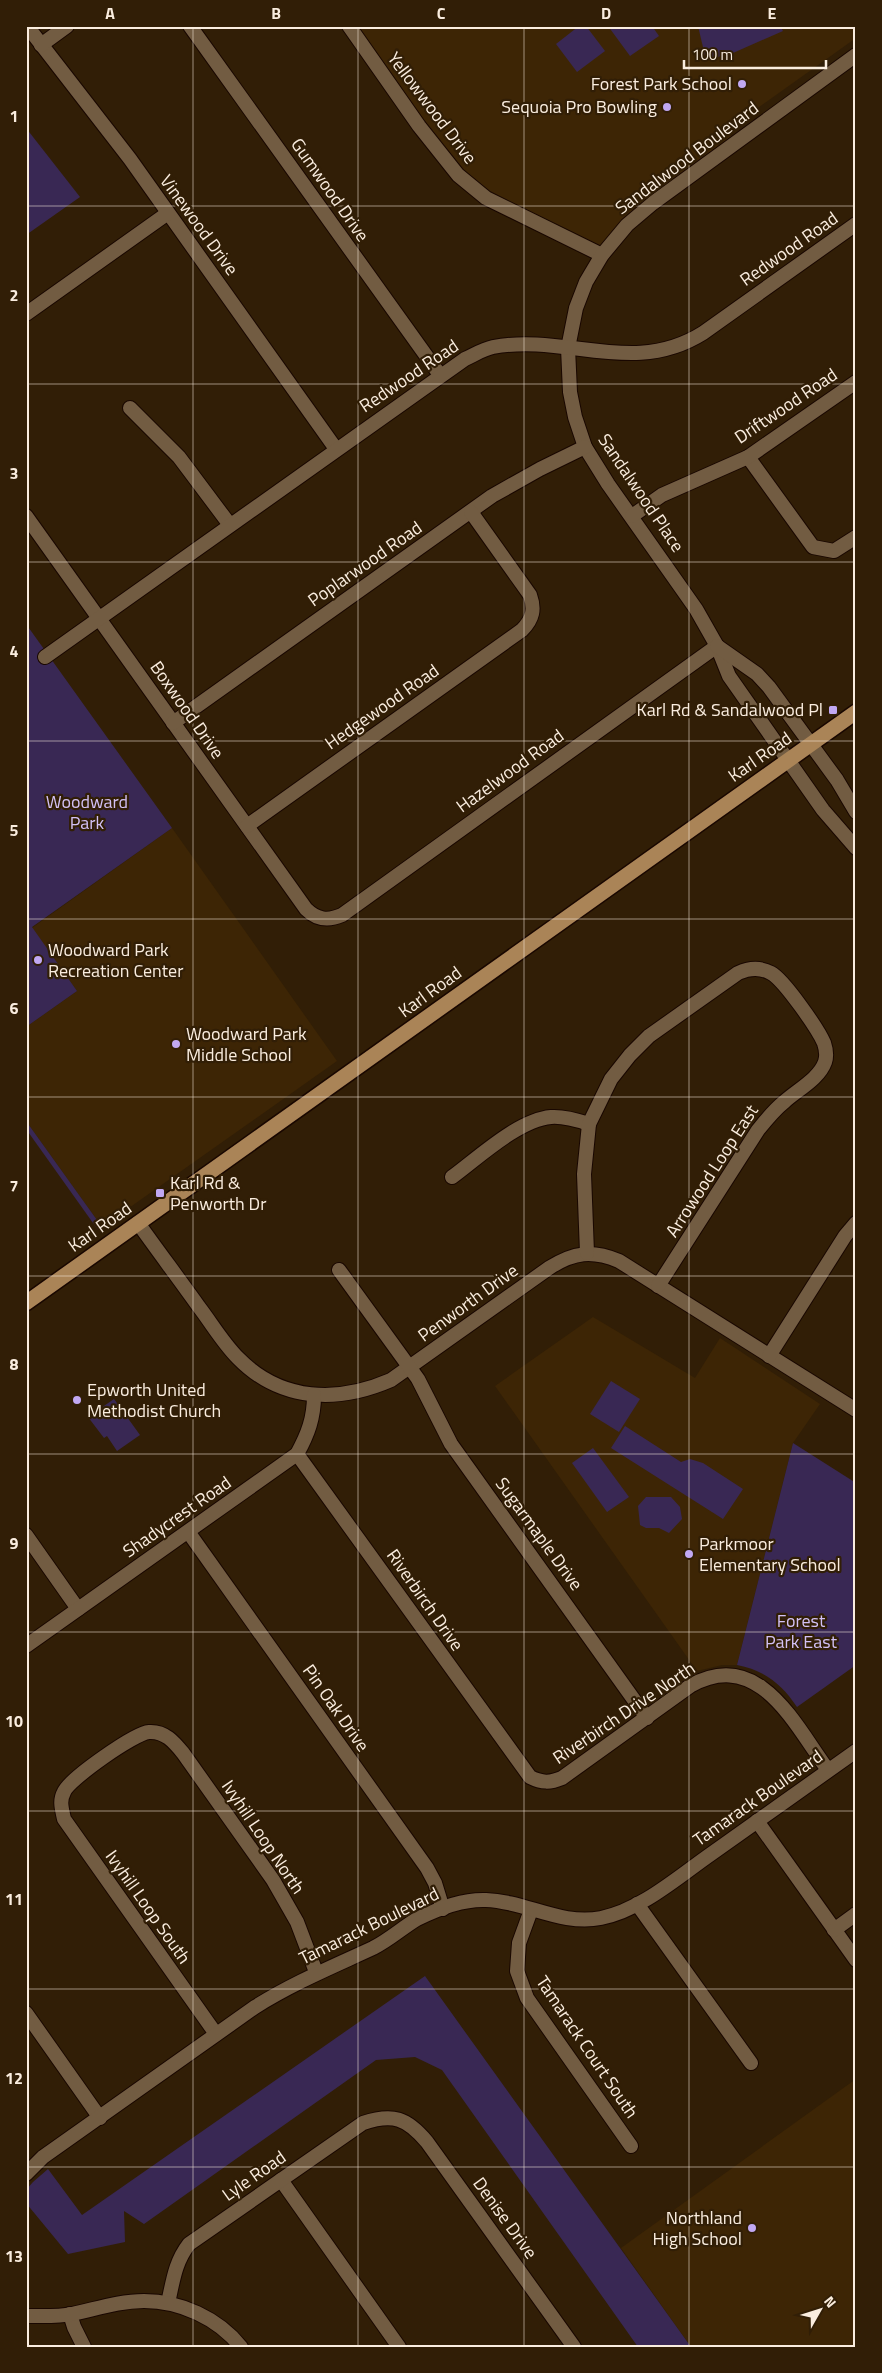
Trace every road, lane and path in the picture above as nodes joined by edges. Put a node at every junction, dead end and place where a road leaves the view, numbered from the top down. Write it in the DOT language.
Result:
graph roads {
  1 [pos="26,26"];
  2 [pos="66,26"];
  3 [pos="190,26"];
  4 [pos="349,26"];
  5 [pos="41,45"];
  6 [pos="856,55"];
  7 [pos="168,213"];
  8 [pos="856,224"];
  9 [pos="602,256"];
  10 [pos="26,314"];
  11 [pos="568,348"];
  12 [pos="440,375"];
  13 [pos="856,382"];
  14 [pos="130,408"];
  15 [pos="585,447"];
  16 [pos="336,449"];
  17 [pos="748,457"];
  18 [pos="471,512"];
  19 [pos="26,516"];
  20 [pos="632,516"];
  21 [pos="230,525"];
  22 [pos="856,537"];
  23 [pos="99,619"];
  24 [pos="717,646"];
  25 [pos="45,657"];
  26 [pos="856,712"];
  27 [pos="174,724"];
  28 [pos="811,744"];
  29 [pos="789,759"];
  30 [pos="856,812"];
  31 [pos="247,826"];
  32 [pos="856,848"];
  33 [pos="322,920"];
  34 [pos="589,1124"];
  35 [pos="452,1177"];
  36 [pos="138,1223"];
  37 [pos="856,1223"];
  38 [pos="587,1253"];
  39 [pos="339,1270"];
  40 [pos="658,1286"];
  41 [pos="26,1303"];
  42 [pos="769,1356"];
  43 [pos="410,1368"];
  44 [pos="314,1395"];
  45 [pos="856,1410"];
  46 [pos="297,1454"];
  47 [pos="189,1533"];
  48 [pos="26,1535"];
  49 [pos="78,1609"];
  50 [pos="26,1646"];
  51 [pos="647,1718"];
  52 [pos="163,1734"];
  53 [pos="856,1751"];
  54 [pos="522,1769"];
  55 [pos="828,1770"];
  56 [pos="757,1821"];
  57 [pos="637,1904"];
  58 [pos="443,1909"];
  59 [pos="531,1910"];
  60 [pos="856,1914"];
  61 [pos="834,1930"];
  62 [pos="856,1960"];
  63 [pos="316,1972"];
  64 [pos="26,2013"];
  65 [pos="216,2034"];
  66 [pos="751,2063"];
  67 [pos="100,2118"];
  68 [pos="398,2118"];
  69 [pos="631,2146"];
  70 [pos="26,2174"];
  71 [pos="280,2180"];
  72 [pos="168,2303"];
  73 [pos="70,2314"];
  74 [pos="26,2316"];
  75 [pos="84,2347"];
  76 [pos="241,2347"];
  77 [pos="399,2347"];
  78 [pos="574,2347"];
  1 -- 5 [label="street, Vinewood Drive"];
  2 -- 5 [label="street"];
  3 -- 12 [label="street, Gumwood Drive"];
  4 -- 9 [label="street, Yellowwood Drive"];
  5 -- 7 [label="street, Vinewood Drive"];
  6 -- 9 [label="street, Sandalwood Boulevard"];
  7 -- 10 [label="street"];
  7 -- 16 [label="street, Vinewood Drive"];
  8 -- 11 [label="street, Redwood Road"];
  9 -- 11 [label="street, Sandalwood Boulevard"];
  11 -- 12 [label="street, Redwood Road"];
  11 -- 15 [label="street, Sandalwood Place"];
  12 -- 16 [label="street, Redwood Road"];
  13 -- 17 [label="street, Driftwood Road"];
  14 -- 21 [label="street"];
  15 -- 18 [label="street, Poplarwood Road"];
  15 -- 20 [label="street, Sandalwood Place"];
  16 -- 21 [label="street, Redwood Road"];
  17 -- 20 [label="street, Driftwood Road"];
  17 -- 22 [label="street"];
  18 -- 27 [label="street, Poplarwood Road"];
  18 -- 31 [label="street, Hedgewood Road"];
  19 -- 23 [label="street, Boxwood Drive"];
  20 -- 24 [label="street, Sandalwood Place"];
  21 -- 23 [label="street, Redwood Road"];
  23 -- 25 [label="street, Redwood Road"];
  23 -- 27 [label="street, Boxwood Drive"];
  24 -- 28 [label="street, Sandalwood Place"];
  24 -- 29 [label="street, Sandalwood Place"];
  24 -- 33 [label="street, Hazelwood Road"];
  26 -- 28 [label="main road, Karl Road"];
  27 -- 31 [label="street, Boxwood Drive"];
  28 -- 29 [label="main road, Karl Road"];
  28 -- 30 [label="street, Sandalwood Place"];
  29 -- 32 [label="street, Sandalwood Place"];
  29 -- 36 [label="main road, Karl Road"];
  31 -- 33 [label="street, Boxwood Drive"];
  34 -- 35 [label="street"];
  34 -- 38 [label="street"];
  34 -- 40 [label="street, Arrowood Loop East"];
  36 -- 41 [label="main road, Karl Road"];
  36 -- 44 [label="street, Penworth Drive"];
  37 -- 42 [label="street"];
  38 -- 40 [label="street, Penworth Drive"];
  38 -- 43 [label="street, Penworth Drive"];
  39 -- 43 [label="street, Sugarmaple Drive"];
  40 -- 42 [label="street, Penworth Drive"];
  42 -- 45 [label="street, Penworth Drive"];
  43 -- 44 [label="street, Penworth Drive"];
  43 -- 51 [label="street, Sugarmaple Drive"];
  44 -- 46 [label="street, Shadycrest Road"];
  46 -- 47 [label="street, Shadycrest Road"];
  46 -- 54 [label="street, Riverbirch Drive"];
  47 -- 49 [label="street, Shadycrest Road"];
  47 -- 58 [label="street, Pin Oak Drive"];
  48 -- 49 [label="street"];
  49 -- 50 [label="street, Shadycrest Road"];
  51 -- 54 [label="street, Riverbirch Drive North"];
  51 -- 55 [label="street, Riverbirch Drive North"];
  52 -- 63 [label="street, Ivyhill Loop North"];
  52 -- 65 [label="street, Ivyhill Loop South"];
  53 -- 55 [label="street, Tamarack Boulevard"];
  55 -- 56 [label="street, Tamarack Boulevard"];
  56 -- 57 [label="street, Tamarack Boulevard"];
  56 -- 61 [label="street"];
  57 -- 59 [label="street, Tamarack Boulevard"];
  57 -- 66 [label="street"];
  58 -- 59 [label="street, Tamarack Boulevard"];
  58 -- 63 [label="street, Tamarack Boulevard"];
  59 -- 69 [label="street, Tamarack Court South"];
  60 -- 61 [label="street"];
  61 -- 62 [label="street"];
  63 -- 65 [label="street, Tamarack Boulevard"];
  64 -- 67 [label="street"];
  65 -- 67 [label="street, Tamarack Boulevard"];
  67 -- 70 [label="street, Tamarack Boulevard"];
  68 -- 71 [label="street, Lyle Road"];
  68 -- 78 [label="street, Denise Drive"];
  71 -- 72 [label="street, Lyle Road"];
  71 -- 77 [label="street"];
  72 -- 73 [label="street"];
  72 -- 76 [label="street"];
  73 -- 74 [label="street"];
  73 -- 75 [label="street"];
}
